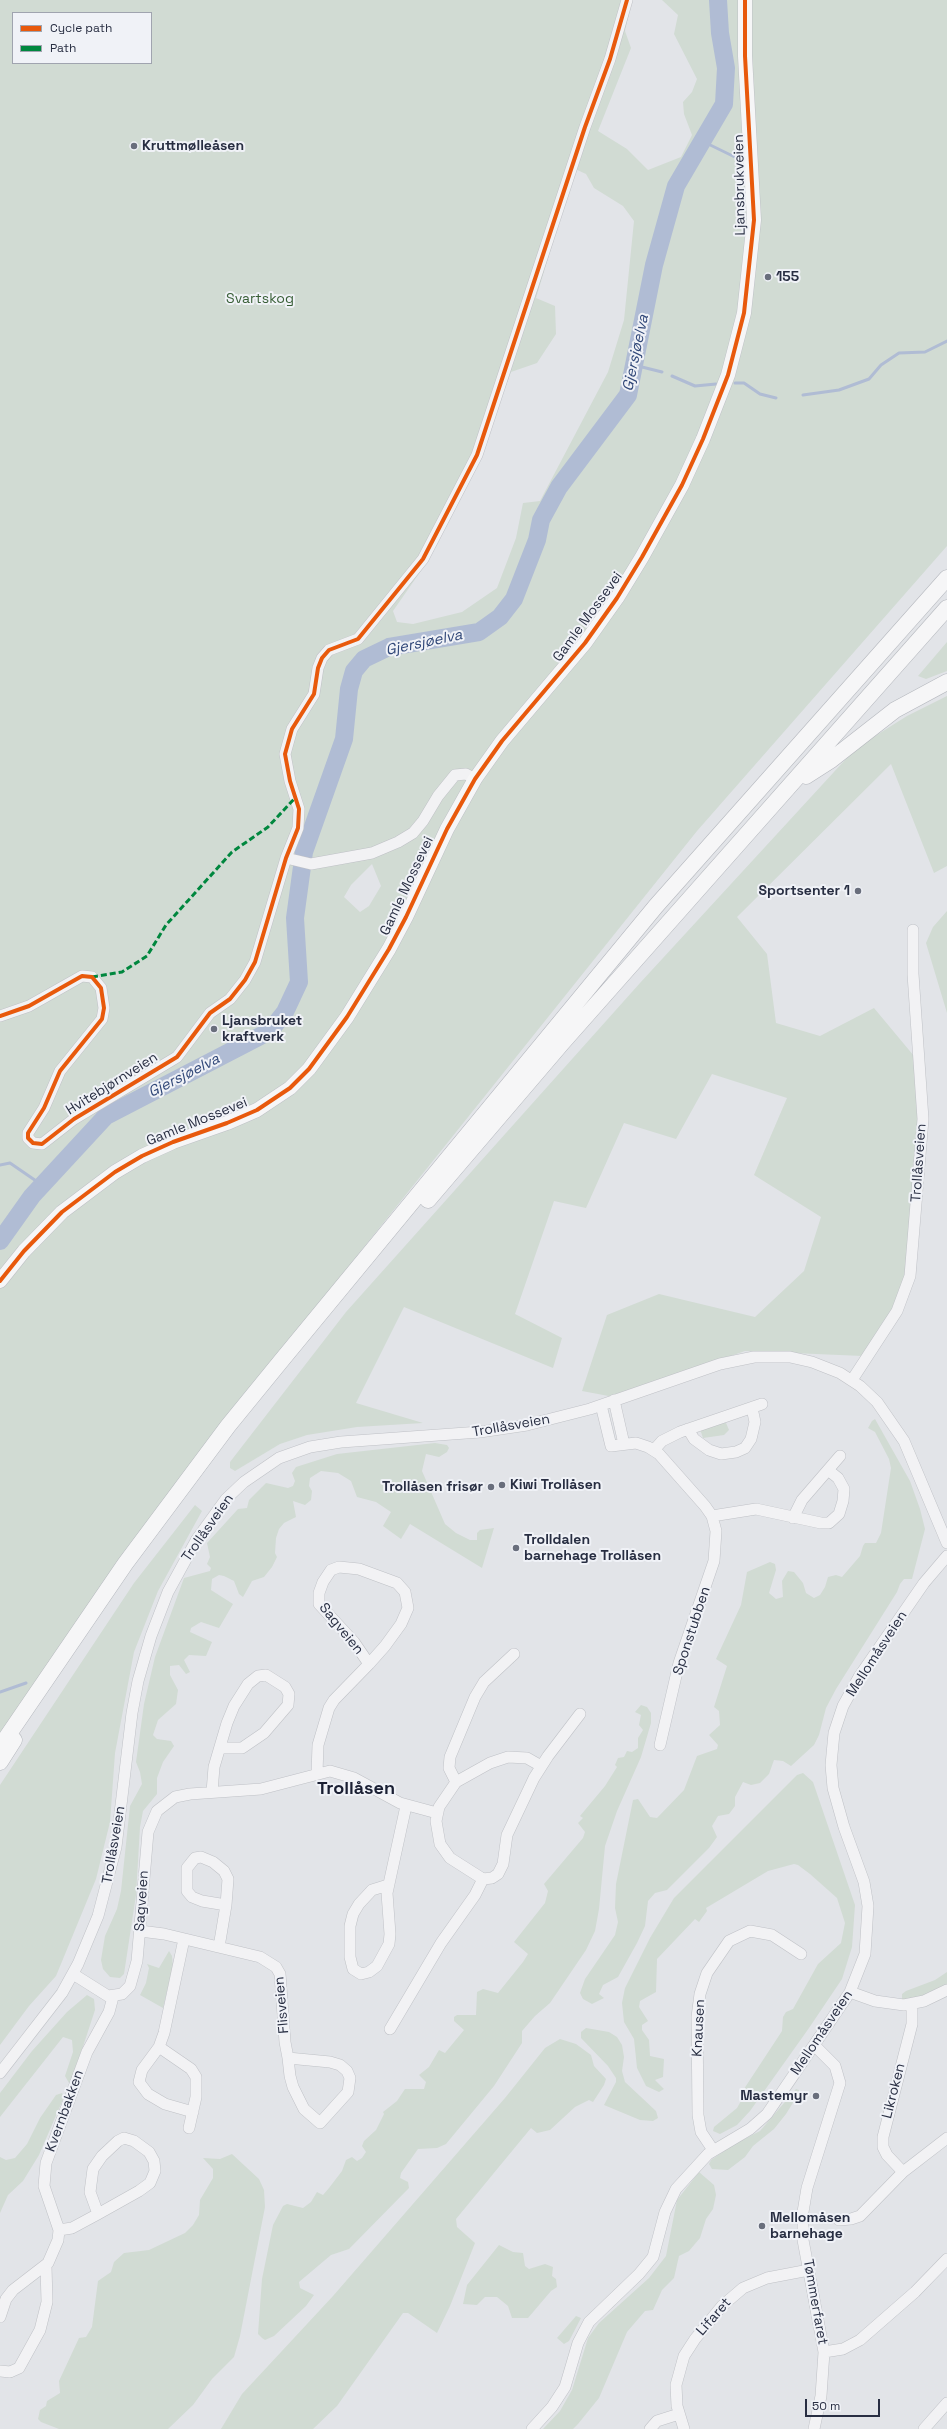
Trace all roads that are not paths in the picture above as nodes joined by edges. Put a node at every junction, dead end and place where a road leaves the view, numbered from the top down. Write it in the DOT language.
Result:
graph roads {
  1 [pos="627,0"];
  2 [pos="745,0"];
  3 [pos="723,390"];
  4 [pos="947,578"];
  5 [pos="947,608"];
  6 [pos="947,682"];
  7 [pos="475,778"];
  8 [pos="788,788"];
  9 [pos="286,858"];
  10 [pos="913,930"];
  11 [pos="0,1016"];
  12 [pos="0,1282"];
  13 [pos="852,1380"];
  14 [pos="614,1400"];
  15 [pos="601,1405"];
  16 [pos="688,1428"];
  17 [pos="624,1444"];
  18 [pos="654,1450"];
  19 [pos="840,1456"];
  20 [pos="828,1470"];
  21 [pos="712,1516"];
  22 [pos="793,1518"];
  23 [pos="947,1543"];
  24 [pos="947,1556"];
  25 [pos="514,1654"];
  26 [pos="369,1664"];
  27 [pos="580,1714"];
  28 [pos="660,1745"];
  29 [pos="0,1747"];
  30 [pos="220,1748"];
  31 [pos="0,1762"];
  32 [pos="541,1766"];
  33 [pos="316,1773"];
  34 [pos="456,1782"];
  35 [pos="212,1792"];
  36 [pos="406,1806"];
  37 [pos="437,1813"];
  38 [pos="482,1879"];
  39 [pos="388,1885"];
  40 [pos="226,1905"];
  41 [pos="140,1931"];
  42 [pos="184,1939"];
  43 [pos="219,1947"];
  44 [pos="801,1954"];
  45 [pos="73,1974"];
  46 [pos="947,1990"];
  47 [pos="850,1992"];
  48 [pos="113,1997"];
  49 [pos="912,2004"];
  50 [pos="390,2029"];
  51 [pos="815,2046"];
  52 [pos="159,2047"];
  53 [pos="288,2058"];
  54 [pos="0,2073"];
  55 [pos="192,2112"];
  56 [pos="189,2128"];
  57 [pos="947,2138"];
  58 [pos="713,2150"];
  59 [pos="903,2172"];
  60 [pos="98,2214"];
  61 [pos="839,2220"];
  62 [pos="59,2230"];
  63 [pos="947,2259"];
  64 [pos="46,2266"];
  65 [pos="809,2270"];
  66 [pos="0,2317"];
  67 [pos="824,2352"];
  68 [pos="0,2371"];
  69 [pos="947,2403"];
  70 [pos="679,2414"];
  71 [pos="532,2429"];
  72 [pos="650,2429"];
  73 [pos="684,2429"];
  74 [pos="814,2429"];
  75 [pos="924,2429"];
  1 -- 9 [label="street"];
  2 -- 3 [label="main road, Ljansbrukveien"];
  3 -- 7 [label="main road, Gamle Mossevei"];
  4 -- 29 [label="highway"];
  5 -- 8 [label="highway"];
  6 -- 8 [label="highway"];
  7 -- 9 [label="street"];
  7 -- 12 [label="main road, Gamle Mossevei"];
  8 -- 31 [label="highway"];
  9 -- 11 [label="street, Hvitebjørnveien"];
  10 -- 13 [label="street, Trollåsveien"];
  13 -- 14 [label="street, Trollåsveien"];
  13 -- 23 [label="street, Trollåsveien"];
  14 -- 15 [label="street, Trollåsveien"];
  14 -- 17 [label="street"];
  15 -- 17 [label="street, Sponstubben"];
  15 -- 45 [label="street, Trollåsveien"];
  16 -- 16 [label="street"];
  16 -- 18 [label="street"];
  17 -- 18 [label="street, Sponstubben"];
  18 -- 21 [label="street, Sponstubben"];
  19 -- 20 [label="street"];
  20 -- 22 [label="street"];
  20 -- 22 [label="street"];
  21 -- 22 [label="street"];
  21 -- 28 [label="street, Sponstubben"];
  24 -- 47 [label="street, Mellomåsveien"];
  25 -- 34 [label="street"];
  26 -- 26 [label="street, Sagveien"];
  26 -- 33 [label="street, Sagveien"];
  27 -- 32 [label="street"];
  30 -- 30 [label="street"];
  30 -- 35 [label="street"];
  32 -- 34 [label="street"];
  32 -- 38 [label="street"];
  33 -- 35 [label="street, Sagveien"];
  33 -- 36 [label="street, Sagveien"];
  34 -- 37 [label="street"];
  35 -- 41 [label="street, Sagveien"];
  36 -- 37 [label="street, Sagveien"];
  36 -- 39 [label="street"];
  37 -- 38 [label="street"];
  38 -- 50 [label="street"];
  39 -- 39 [label="street"];
  40 -- 40 [label="street"];
  40 -- 43 [label="street"];
  41 -- 42 [label="street, Flisveien"];
  41 -- 48 [label="street, Sagveien"];
  42 -- 43 [label="street, Flisveien"];
  42 -- 52 [label="street"];
  43 -- 53 [label="street, Flisveien"];
  44 -- 58 [label="street, Knausen"];
  45 -- 48 [label="street"];
  45 -- 54 [label="street, Trollåsveien"];
  46 -- 49 [label="street"];
  47 -- 49 [label="street"];
  47 -- 51 [label="street, Mellomåsveien"];
  48 -- 62 [label="street, Kvernbakken"];
  49 -- 59 [label="street, Likroken"];
  51 -- 58 [label="street, Mellomåsveien"];
  51 -- 65 [label="street, Tømmerfaret"];
  52 -- 55 [label="street"];
  52 -- 55 [label="street"];
  53 -- 53 [label="street, Flisveien"];
  55 -- 56 [label="street"];
  57 -- 59 [label="street"];
  58 -- 71 [label="street, Mellomåsveien"];
  59 -- 61 [label="street"];
  60 -- 60 [label="street"];
  60 -- 62 [label="street"];
  62 -- 64 [label="street"];
  63 -- 67 [label="street"];
  64 -- 66 [label="street"];
  64 -- 68 [label="street"];
  65 -- 67 [label="street, Tømmerfaret"];
  65 -- 70 [label="street, Lifaret"];
  67 -- 74 [label="street, Tømmerfaret"];
  69 -- 75 [label="street"];
  70 -- 72 [label="street"];
  70 -- 73 [label="street, Lifaret"];
}
